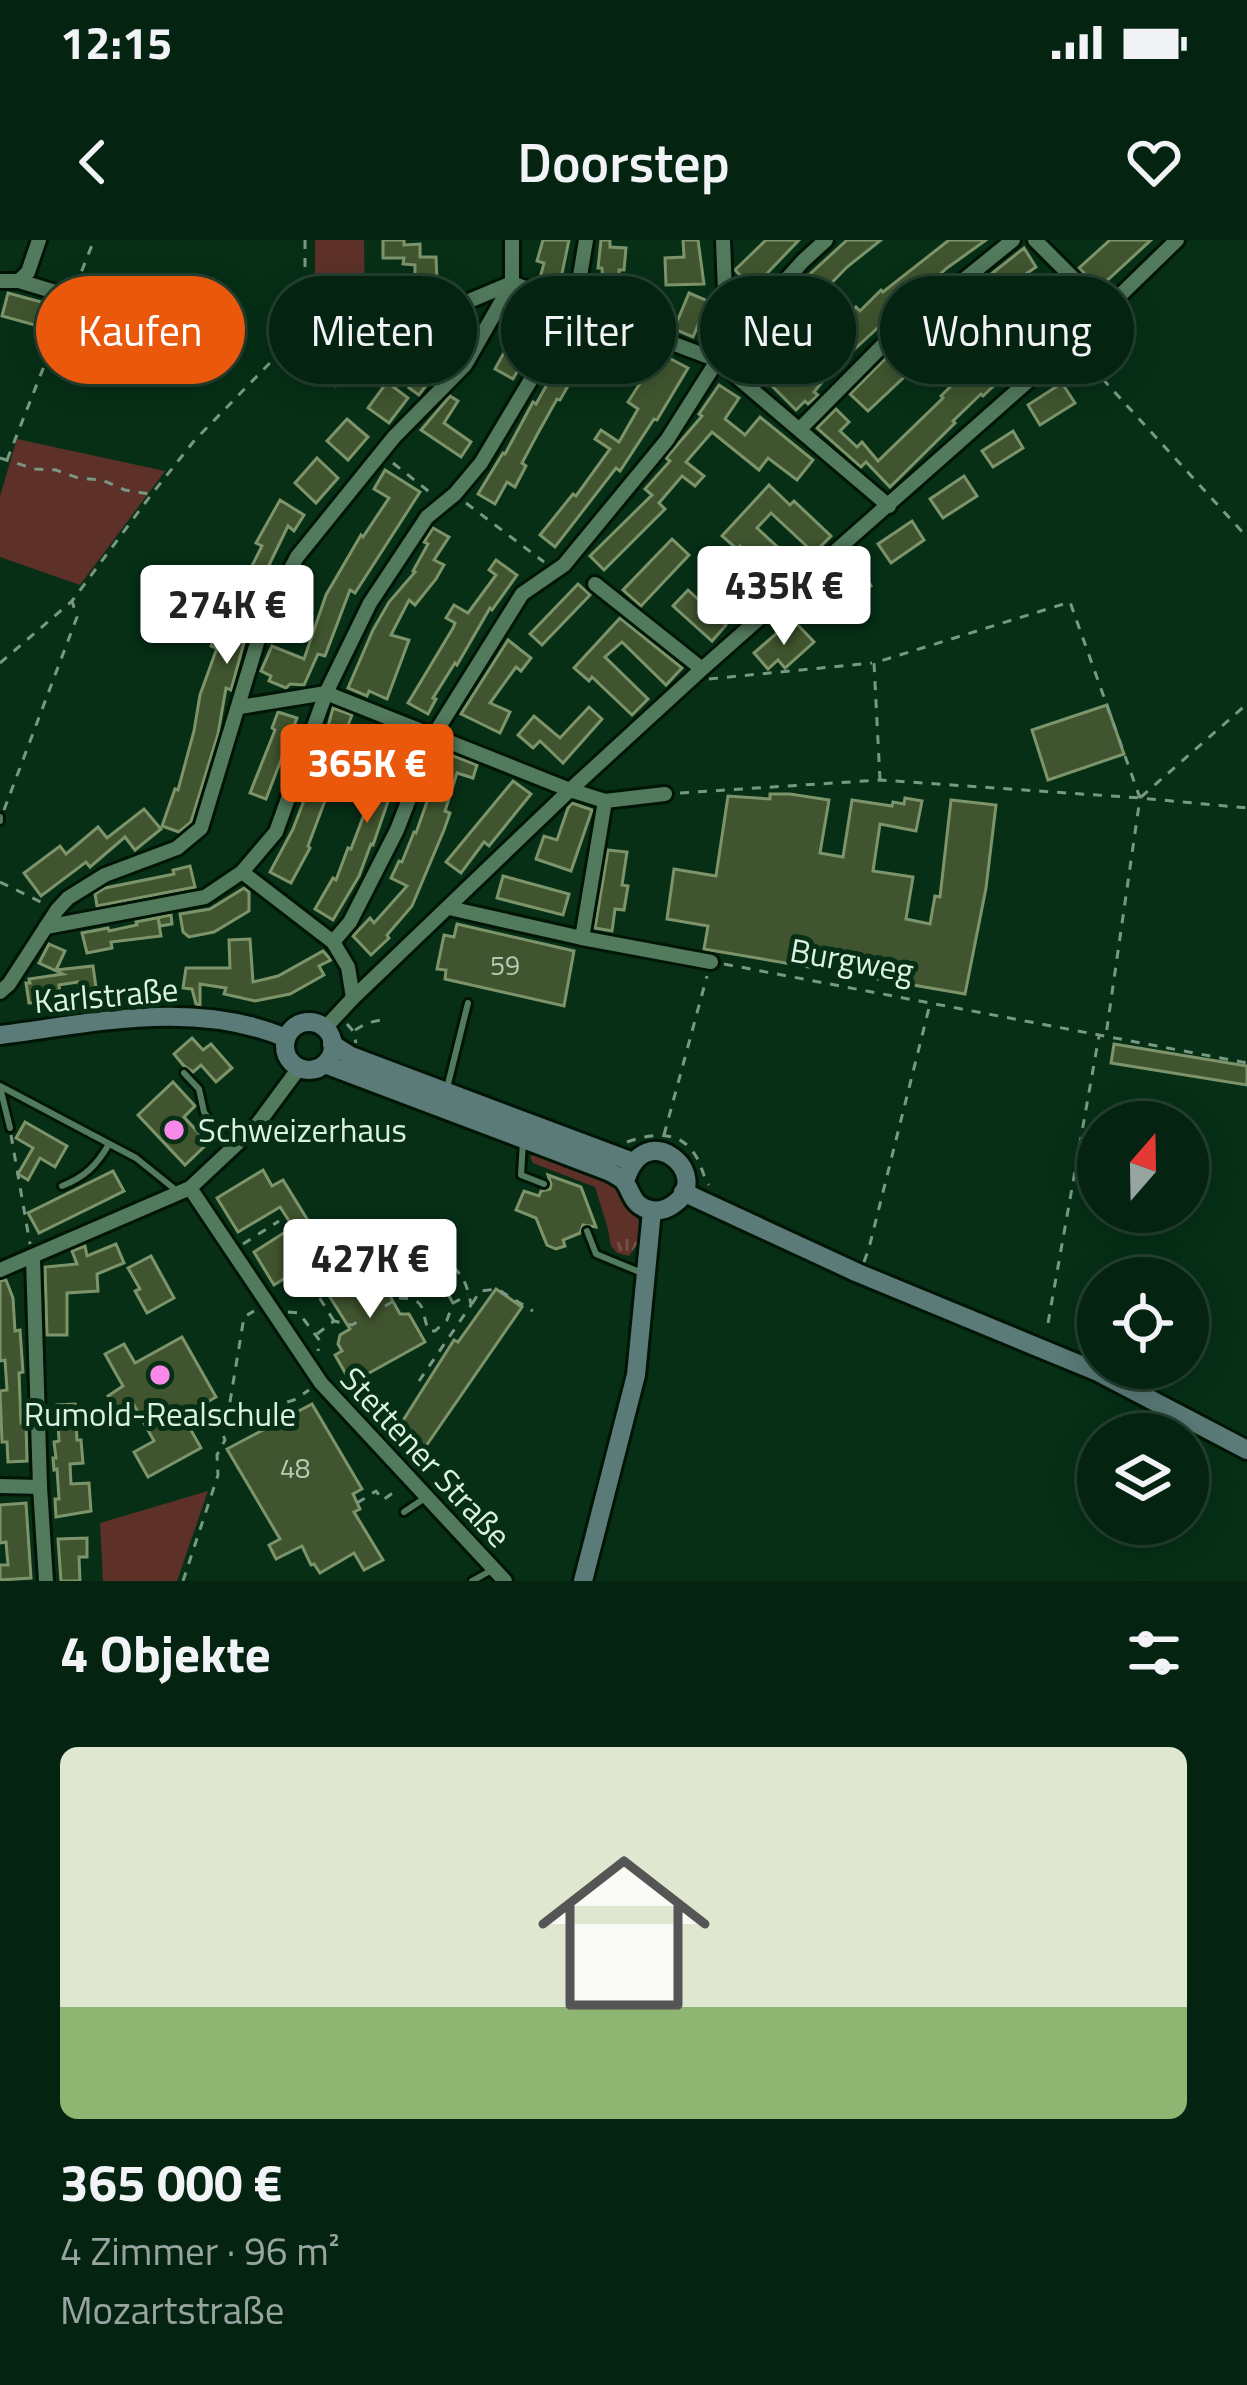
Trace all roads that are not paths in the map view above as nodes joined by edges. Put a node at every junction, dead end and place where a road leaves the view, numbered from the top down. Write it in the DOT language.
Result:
graph roads {
  1 [pos="39,240"];
  2 [pos="512,240"];
  3 [pos="586,240"];
  4 [pos="723,240"];
  5 [pos="826,240"];
  6 [pos="1013,240"];
  7 [pos="1035,240"];
  8 [pos="1177,240"];
  9 [pos="512,276"];
  10 [pos="579,276"];
  11 [pos="724,276"];
  12 [pos="789,276"];
  13 [pos="1072,276"];
  14 [pos="19,280"];
  15 [pos="0,281"];
  16 [pos="1134,281"];
  17 [pos="36,287"];
  18 [pos="501,302"];
  19 [pos="528,384"];
  20 [pos="702,384"];
  21 [pos="745,384"];
  22 [pos="1025,384"];
  23 [pos="800,429"];
  24 [pos="889,506"];
  25 [pos="595,584"];
  26 [pos="696,675"];
  27 [pos="326,693"];
  28 [pos="240,707"];
  29 [pos="434,735"];
  30 [pos="570,790"];
  31 [pos="665,794"];
  32 [pos="605,800"];
  33 [pos="242,872"];
  34 [pos="448,908"];
  35 [pos="46,927"];
  36 [pos="582,938"];
  37 [pos="333,942"];
  38 [pos="711,962"];
  39 [pos="0,992"];
  40 [pos="352,998"];
  41 [pos="468,1004"];
  42 [pos="0,1035"];
  43 [pos="328,1036"];
  44 [pos="286,1037"];
  45 [pos="325,1064"];
  46 [pos="299,1068"];
  47 [pos="184,1073"];
  48 [pos="0,1087"];
  49 [pos="446,1091"];
  50 [pos="10,1128"];
  51 [pos="523,1138"];
  52 [pos="109,1144"];
  53 [pos="233,1149"];
  54 [pos="633,1162"];
  55 [pos="625,1182"];
  56 [pos="544,1184"];
  57 [pos="62,1186"];
  58 [pos="184,1190"];
  59 [pos="683,1192"];
  60 [pos="652,1211"];
  61 [pos="587,1231"];
  62 [pos="33,1258"];
  63 [pos="0,1270"];
  64 [pos="648,1275"];
  65 [pos="1247,1450"];
  66 [pos="0,1486"];
  67 [pos="40,1487"];
  68 [pos="425,1498"];
  69 [pos="404,1512"];
  70 [pos="493,1569"];
  71 [pos="46,1581"];
  72 [pos="472,1581"];
  73 [pos="505,1581"];
  74 [pos="583,1581"];
  1 -- 14 [label="street"];
  2 -- 9 [label="street"];
  3 -- 10 [label="street"];
  4 -- 11 [label="street"];
  5 -- 12 [label="street"];
  6 -- 23 [label="street"];
  7 -- 13 [label="street"];
  8 -- 16 [label="street"];
  14 -- 15 [label="street"];
  14 -- 17 [label="street"];
  18 -- 28 [label="street"];
  19 -- 27 [label="street"];
  20 -- 29 [label="street"];
  21 -- 23 [label="street"];
  22 -- 24 [label="street"];
  23 -- 24 [label="street"];
  24 -- 26 [label="street"];
  25 -- 26 [label="street"];
  26 -- 30 [label="street"];
  27 -- 28 [label="street"];
  27 -- 29 [label="street"];
  27 -- 33 [label="street"];
  28 -- 35 [label="street"];
  29 -- 30 [label="street"];
  29 -- 37 [label="street"];
  30 -- 32 [label="street"];
  30 -- 34 [label="street"];
  31 -- 32 [label="street"];
  32 -- 36 [label="street"];
  33 -- 35 [label="street"];
  33 -- 37 [label="street"];
  34 -- 36 [label="street"];
  34 -- 40 [label="street"];
  35 -- 39 [label="street"];
  36 -- 38 [label="street"];
  37 -- 40 [label="street"];
  40 -- 43 [label="street"];
  41 -- 49 [label="lane"];
  42 -- 44 [label="main road, Karlstraße"];
  43 -- 44 [label="main road, Karlstraße"];
  43 -- 45 [label="main road"];
  43 -- 49 [label="main road"];
  44 -- 46 [label="main road"];
  45 -- 46 [label="main road"];
  45 -- 51 [label="main road"];
  46 -- 53 [label="street"];
  47 -- 53 [label="lane"];
  48 -- 50 [label="lane, Stettener Straße"];
  48 -- 52 [label="lane, Stettener Straße"];
  49 -- 54 [label="main road"];
  51 -- 55 [label="main road"];
  51 -- 56 [label="lane"];
  52 -- 57 [label="lane"];
  52 -- 58 [label="lane, Stettener Straße"];
  53 -- 58 [label="street"];
  54 -- 55 [label="main road"];
  54 -- 59 [label="main road"];
  55 -- 60 [label="main road"];
  58 -- 62 [label="street"];
  58 -- 68 [label="street, Stettener Straße"];
  59 -- 60 [label="main road"];
  59 -- 65 [label="main road"];
  60 -- 64 [label="main road"];
  61 -- 64 [label="lane"];
  62 -- 63 [label="street"];
  62 -- 67 [label="street"];
  64 -- 74 [label="main road"];
  66 -- 67 [label="street"];
  67 -- 71 [label="street"];
  68 -- 69 [label="lane"];
  68 -- 70 [label="street, Stettener Straße"];
  70 -- 72 [label="lane"];
  70 -- 73 [label="street, Stettener Straße"];
}
